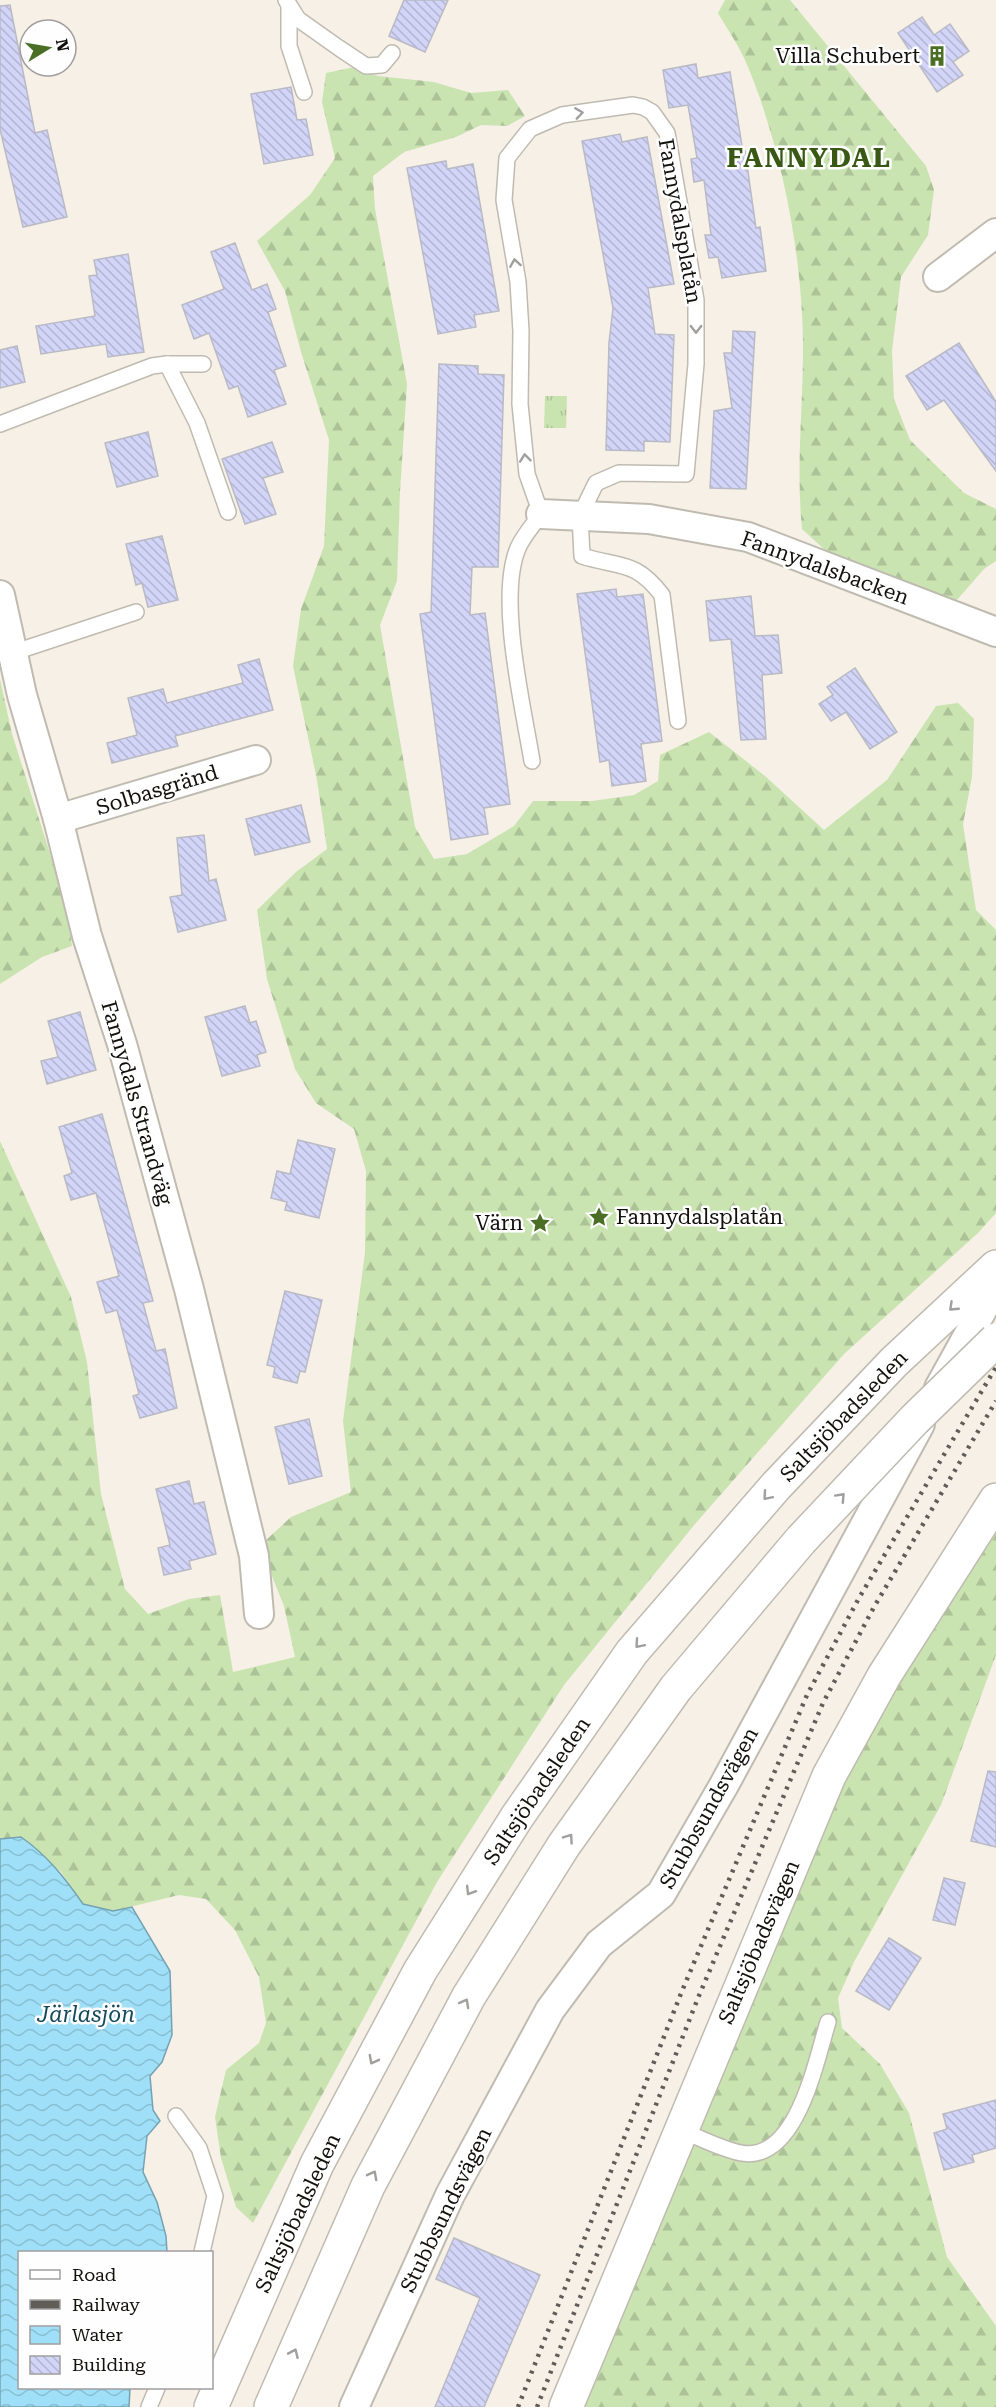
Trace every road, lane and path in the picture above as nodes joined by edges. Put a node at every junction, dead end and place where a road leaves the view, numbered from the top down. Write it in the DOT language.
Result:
graph roads {
  1 [pos="288,3"];
  2 [pos="392,53"];
  3 [pos="304,92"];
  4 [pos="996,233"];
  5 [pos="938,277"];
  6 [pos="167,364"];
  7 [pos="203,364"];
  8 [pos="0,424"];
  9 [pos="228,512"];
  10 [pos="541,513"];
  11 [pos="580,516"];
  12 [pos="0,595"];
  13 [pos="136,612"];
  14 [pos="996,632"];
  15 [pos="12,653"];
  16 [pos="678,721"];
  17 [pos="256,760"];
  18 [pos="532,761"];
  19 [pos="58,819"];
  20 [pos="996,1267"];
  21 [pos="996,1285"];
  22 [pos="996,1340"];
  23 [pos="996,1500"];
  24 [pos="259,1614"];
  25 [pos="828,2022"];
  26 [pos="176,2116"];
  27 [pos="681,2130"];
  28 [pos="202,2251"];
  29 [pos="157,2389"];
  30 [pos="149,2407"];
  31 [pos="211,2407"];
  32 [pos="271,2407"];
  33 [pos="354,2407"];
  34 [pos="566,2407"];
  1 -- 2 [label="lane"];
  1 -- 3 [label="lane"];
  4 -- 5 [label="street"];
  6 -- 7 [label="lane"];
  6 -- 8 [label="lane"];
  6 -- 9 [label="lane"];
  10 -- 11 [label="street, Fannydalsbacken"];
  10 -- 11 [label="lane, Fannydalsplatån, one-way"];
  10 -- 18 [label="lane"];
  11 -- 14 [label="street, Fannydalsbacken"];
  11 -- 16 [label="lane, Fannydalsplatån"];
  12 -- 15 [label="street, Fannydals Strandväg"];
  13 -- 15 [label="lane"];
  15 -- 19 [label="street, Fannydals Strandväg"];
  17 -- 19 [label="street, Solbasgränd"];
  19 -- 24 [label="street, Fannydals Strandväg"];
  20 -- 31 [label="main road, Saltsjöbadsleden, one-way"];
  21 -- 33 [label="street, Stubbsundsvägen"];
  32 -- 22 [label="main road, one-way, bridge"];
  23 -- 27 [label="main road, Saltsjöbadsvägen"];
  25 -- 27 [label="lane"];
  26 -- 28 [label="lane"];
  27 -- 34 [label="main road, Saltsjöbadsvägen"];
  29 -- 30 [label="lane"];
}
